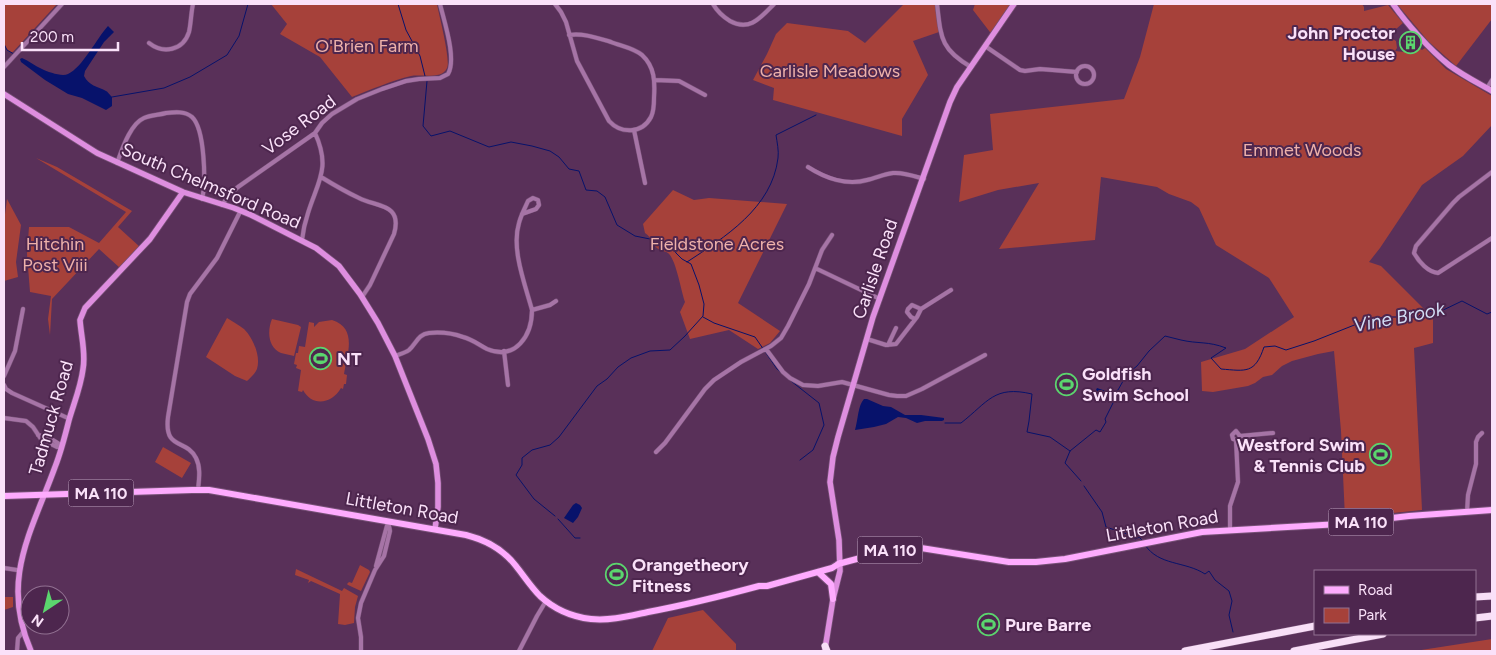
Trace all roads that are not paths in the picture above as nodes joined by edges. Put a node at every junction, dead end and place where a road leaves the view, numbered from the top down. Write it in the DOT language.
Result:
graph roads {
  1 [pos="62,4"];
  2 [pos="193,4"];
  3 [pos="440,4"];
  4 [pos="555,4"];
  5 [pos="713,4"];
  6 [pos="774,4"];
  7 [pos="937,4"];
  8 [pos="1014,4"];
  9 [pos="1393,4"];
  10 [pos="569,35"];
  11 [pos="149,43"];
  12 [pos="985,46"];
  13 [pos="4,67"];
  14 [pos="971,67"];
  15 [pos="1077,72"];
  16 [pos="655,80"];
  17 [pos="1492,80"];
  18 [pos="1490,90"];
  19 [pos="4,94"];
  20 [pos="705,95"];
  21 [pos="634,130"];
  22 [pos="315,133"];
  23 [pos="117,163"];
  24 [pos="808,167"];
  25 [pos="1492,172"];
  26 [pos="321,177"];
  27 [pos="924,179"];
  28 [pos="645,183"];
  29 [pos="183,192"];
  30 [pos="202,199"];
  31 [pos="222,205"];
  32 [pos="241,210"];
  33 [pos="522,214"];
  34 [pos="832,235"];
  35 [pos="1492,238"];
  36 [pos="302,240"];
  37 [pos="815,268"];
  38 [pos="951,290"];
  39 [pos="362,297"];
  40 [pos="880,299"];
  41 [pos="556,301"];
  42 [pos="23,309"];
  43 [pos="921,309"];
  44 [pos="532,310"];
  45 [pos="915,319"];
  46 [pos="896,328"];
  47 [pos="867,339"];
  48 [pos="888,345"];
  49 [pos="766,349"];
  50 [pos="504,351"];
  51 [pos="985,354"];
  52 [pos="395,356"];
  53 [pos="4,376"];
  54 [pos="4,385"];
  55 [pos="508,385"];
  56 [pos="854,385"];
  57 [pos="4,418"];
  58 [pos="70,419"];
  59 [pos="1482,432"];
  60 [pos="1274,433"];
  61 [pos="1240,436"];
  62 [pos="1236,440"];
  63 [pos="62,447"];
  64 [pos="656,452"];
  65 [pos="198,490"];
  66 [pos="44,495"];
  67 [pos="4,496"];
  68 [pos="1492,510"];
  69 [pos="1467,512"];
  70 [pos="388,521"];
  71 [pos="434,529"];
  72 [pos="1230,530"];
  73 [pos="840,563"];
  74 [pos="4,568"];
  75 [pos="17,570"];
  76 [pos="818,572"];
  77 [pos="763,586"];
  78 [pos="1492,596"];
  79 [pos="1476,597"];
  80 [pos="833,599"];
  81 [pos="546,600"];
  82 [pos="1492,616"];
  83 [pos="1476,618"];
  84 [pos="20,621"];
  85 [pos="1314,626"];
  86 [pos="20,635"];
  87 [pos="24,635"];
  88 [pos="1378,635"];
  89 [pos="825,649"];
  90 [pos="18,651"];
  91 [pos="31,651"];
  92 [pos="361,651"];
  93 [pos="519,651"];
  94 [pos="1185,651"];
  95 [pos="1294,651"];
  1 -- 13 [label="street"];
  2 -- 11 [label="street"];
  3 -- 22 [label="street, Vose Road"];
  4 -- 10 [label="street"];
  5 -- 6 [label="street"];
  7 -- 14 [label="street"];
  8 -- 12 [label="main road, Carlisle Road"];
  9 -- 18 [label="main road"];
  10 -- 16 [label="street"];
  10 -- 21 [label="street"];
  12 -- 14 [label="main road, Carlisle Road"];
  12 -- 15 [label="street"];
  14 -- 27 [label="main road, Carlisle Road"];
  15 -- 15 [label="street"];
  16 -- 20 [label="street"];
  16 -- 21 [label="street"];
  17 -- 18 [label="street"];
  19 -- 23 [label="main road, South Chelmsford Road"];
  21 -- 28 [label="street"];
  22 -- 26 [label="street"];
  22 -- 31 [label="street, Vose Road"];
  23 -- 29 [label="main road, South Chelmsford Road"];
  23 -- 30 [label="street"];
  24 -- 27 [label="street"];
  25 -- 35 [label="street"];
  26 -- 36 [label="street"];
  26 -- 39 [label="street"];
  27 -- 40 [label="main road, Carlisle Road"];
  29 -- 30 [label="main road, South Chelmsford Road"];
  29 -- 58 [label="main road, Tadmuck Road"];
  30 -- 31 [label="main road, South Chelmsford Road"];
  31 -- 32 [label="main road, South Chelmsford Road"];
  32 -- 36 [label="main road, South Chelmsford Road"];
  32 -- 65 [label="street"];
  33 -- 33 [label="street"];
  33 -- 44 [label="street"];
  34 -- 37 [label="street"];
  36 -- 39 [label="main road, South Chelmsford Road"];
  37 -- 40 [label="street"];
  37 -- 49 [label="street"];
  38 -- 43 [label="street"];
  39 -- 52 [label="main road, South Chelmsford Road"];
  40 -- 47 [label="main road, Carlisle Road"];
  41 -- 44 [label="street"];
  42 -- 53 [label="street"];
  43 -- 45 [label="street"];
  43 -- 45 [label="street"];
  44 -- 50 [label="street"];
  45 -- 48 [label="street"];
  46 -- 48 [label="street"];
  47 -- 48 [label="street"];
  47 -- 56 [label="main road, Carlisle Road"];
  49 -- 56 [label="street"];
  49 -- 64 [label="street"];
  50 -- 52 [label="street"];
  50 -- 55 [label="street"];
  51 -- 56 [label="street"];
  52 -- 71 [label="main road, South Chelmsford Road"];
  54 -- 58 [label="street"];
  56 -- 73 [label="main road, Carlisle Road"];
  57 -- 63 [label="street"];
  58 -- 63 [label="main road, Tadmuck Road"];
  59 -- 69 [label="street"];
  60 -- 61 [label="street"];
  61 -- 62 [label="street"];
  61 -- 62 [label="street"];
  62 -- 72 [label="street"];
  63 -- 66 [label="main road, Tadmuck Road"];
  65 -- 66 [label="main road, Littleton Road / MA 110"];
  65 -- 70 [label="main road, Littleton Road / MA 110"];
  66 -- 67 [label="main road, Littleton Road / MA 110"];
  66 -- 75 [label="main road, Tadmuck Road"];
  68 -- 69 [label="main road, Littleton Road / MA 110"];
  69 -- 72 [label="main road, Littleton Road / MA 110"];
  70 -- 71 [label="main road, Littleton Road / MA 110"];
  70 -- 92 [label="street"];
  71 -- 81 [label="main road, Littleton Road / MA 110"];
  72 -- 73 [label="main road, Littleton Road / MA 110"];
  73 -- 76 [label="main road, Littleton Road / MA 110"];
  73 -- 77 [label="main road, Littleton Road / MA 110"];
  73 -- 80 [label="main road, Carlisle Road"];
  74 -- 75 [label="street"];
  75 -- 84 [label="main road, Tadmuck Road"];
  76 -- 77 [label="main road, Littleton Road / MA 110"];
  76 -- 80 [label="main road"];
  77 -- 81 [label="main road, Littleton Road / MA 110"];
  78 -- 79 [label="highway"];
  80 -- 89 [label="main road, Carlisle Road"];
  81 -- 93 [label="street"];
  82 -- 83 [label="highway"];
  85 -- 94 [label="highway"];
  86 -- 90 [label="street"];
  87 -- 91 [label="main road, Tadmuck Road"];
  88 -- 95 [label="highway"];
}
